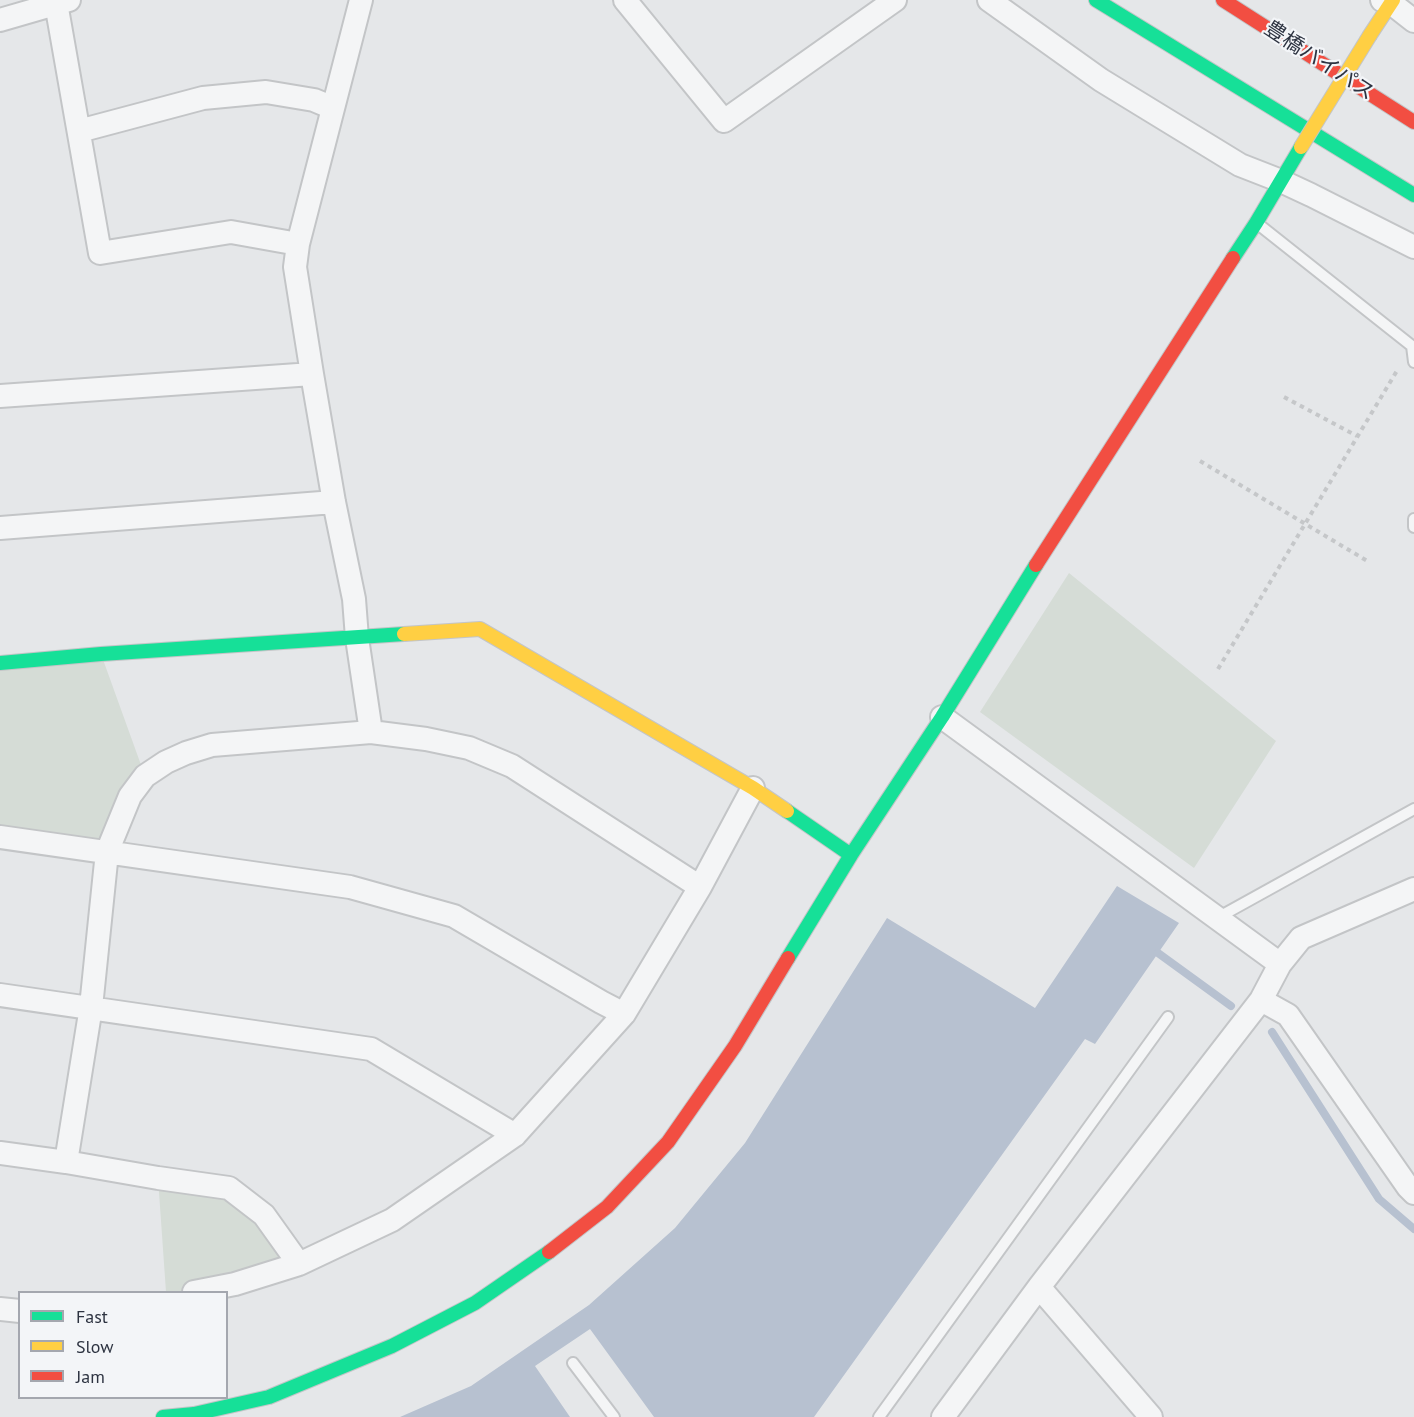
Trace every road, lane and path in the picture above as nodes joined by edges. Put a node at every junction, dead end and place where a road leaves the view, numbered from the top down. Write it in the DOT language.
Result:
graph roads {
  1 [pos="361,0"];
  2 [pos="625,0"];
  3 [pos="895,0"];
  4 [pos="989,0"];
  5 [pos="1096,0"];
  6 [pos="1223,0"];
  7 [pos="1388,1"];
  8 [pos="63,2"];
  9 [pos="0,20"];
  10 [pos="1414,21"];
  11 [pos="333,108"];
  12 [pos="1414,122"];
  13 [pos="79,131"];
  14 [pos="1281,181"];
  15 [pos="1414,195"];
  16 [pos="1256,223"];
  17 [pos="298,244"];
  18 [pos="1414,247"];
  19 [pos="1412,346"];
  20 [pos="1414,362"];
  21 [pos="312,374"];
  22 [pos="0,396"];
  23 [pos="1284,397"];
  24 [pos="1358,436"];
  25 [pos="1200,461"];
  26 [pos="334,502"];
  27 [pos="1414,519"];
  28 [pos="1305,524"];
  29 [pos="1414,527"];
  30 [pos="0,528"];
  31 [pos="1369,562"];
  32 [pos="357,638"];
  33 [pos="0,663"];
  34 [pos="1218,669"];
  35 [pos="942,717"];
  36 [pos="371,732"];
  37 [pos="753,788"];
  38 [pos="1414,809"];
  39 [pos="0,837"];
  40 [pos="107,852"];
  41 [pos="851,855"];
  42 [pos="700,886"];
  43 [pos="1414,889"];
  44 [pos="1217,918"];
  45 [pos="1280,964"];
  46 [pos="0,995"];
  47 [pos="1261,1000"];
  48 [pos="91,1007"];
  49 [pos="624,1014"];
  50 [pos="1168,1017"];
  51 [pos="515,1135"];
  52 [pos="0,1153"];
  53 [pos="66,1162"];
  54 [pos="1414,1193"];
  55 [pos="299,1264"];
  56 [pos="1039,1287"];
  57 [pos="203,1291"];
  58 [pos="0,1310"];
  59 [pos="18,1311"];
  60 [pos="573,1363"];
  61 [pos="163,1417"];
  62 [pos="614,1417"];
  63 [pos="879,1417"];
  64 [pos="943,1417"];
  65 [pos="1151,1417"];
  1 -- 11 [label="street"];
  2 -- 3 [label="street"];
  4 -- 14 [label="street"];
  5 -- 15 [label="main road"];
  6 -- 12 [label="main road, 豊橋バイパス"];
  7 -- 10 [label="street"];
  7 -- 14 [label="main road, bridge"];
  8 -- 9 [label="street"];
  8 -- 13 [label="street"];
  11 -- 13 [label="street"];
  11 -- 17 [label="street"];
  13 -- 17 [label="street"];
  14 -- 16 [label="main road"];
  14 -- 18 [label="street"];
  16 -- 19 [label="lane"];
  16 -- 35 [label="main road"];
  17 -- 21 [label="street"];
  19 -- 20 [label="lane"];
  19 -- 24 [label="path"];
  21 -- 22 [label="street"];
  21 -- 26 [label="street"];
  23 -- 24 [label="path"];
  24 -- 28 [label="path"];
  25 -- 28 [label="path"];
  26 -- 30 [label="street"];
  26 -- 32 [label="street"];
  27 -- 29 [label="lane"];
  28 -- 31 [label="path"];
  28 -- 34 [label="path"];
  32 -- 33 [label="main road"];
  32 -- 36 [label="street"];
  32 -- 37 [label="main road"];
  35 -- 41 [label="main road"];
  35 -- 44 [label="street"];
  36 -- 40 [label="street"];
  36 -- 42 [label="street"];
  37 -- 41 [label="main road"];
  37 -- 42 [label="street"];
  38 -- 44 [label="lane"];
  39 -- 40 [label="street"];
  40 -- 48 [label="street"];
  40 -- 49 [label="street"];
  41 -- 61 [label="main road"];
  42 -- 49 [label="street"];
  43 -- 45 [label="street"];
  44 -- 45 [label="street"];
  45 -- 47 [label="street"];
  46 -- 48 [label="street"];
  47 -- 54 [label="street"];
  47 -- 56 [label="street"];
  48 -- 51 [label="street"];
  48 -- 53 [label="street"];
  49 -- 51 [label="street"];
  50 -- 63 [label="lane"];
  51 -- 55 [label="street"];
  52 -- 53 [label="street"];
  53 -- 55 [label="street"];
  55 -- 57 [label="street"];
  56 -- 64 [label="street"];
  56 -- 65 [label="street"];
  58 -- 59 [label="street"];
  60 -- 62 [label="lane"];
}
